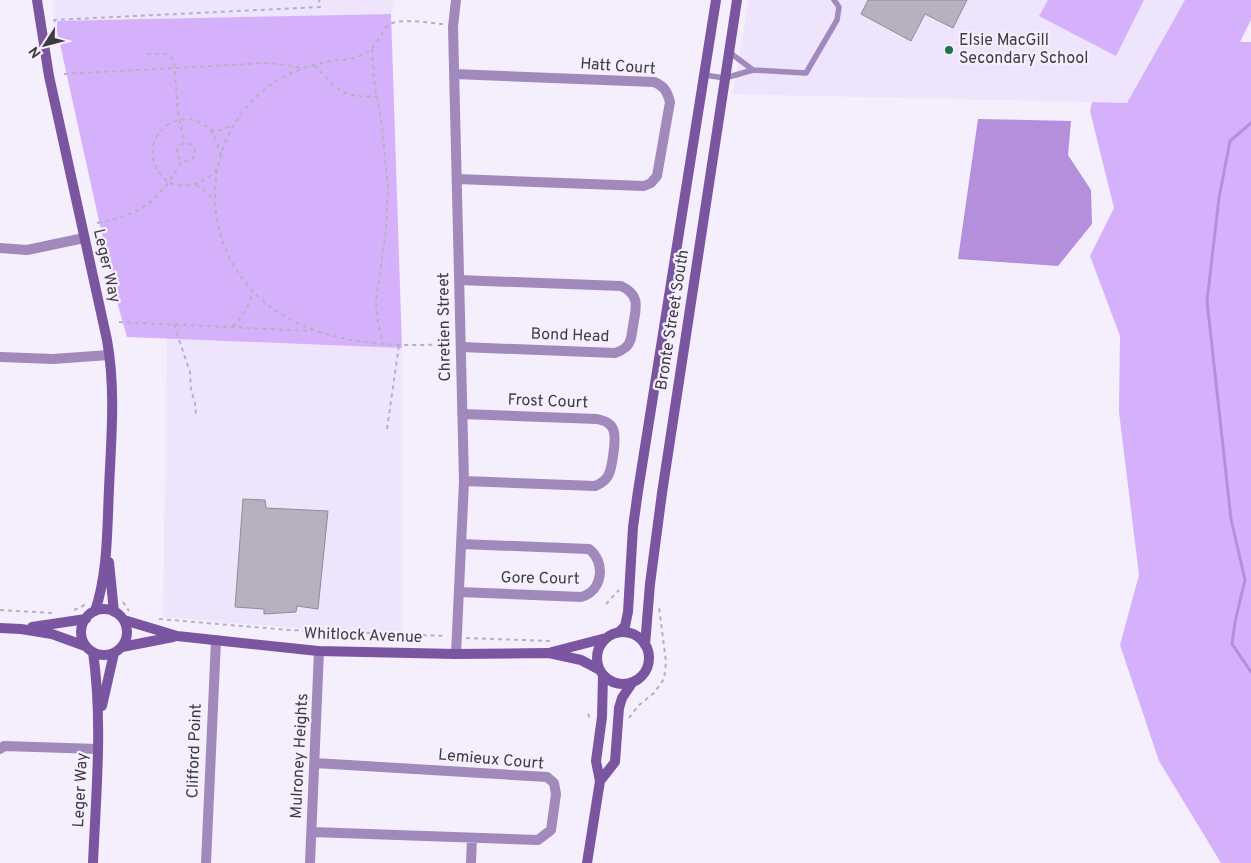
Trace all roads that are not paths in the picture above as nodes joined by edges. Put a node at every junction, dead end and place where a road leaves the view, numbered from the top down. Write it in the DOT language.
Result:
graph roads {
  1 [pos="37,0"];
  2 [pos="456,0"];
  3 [pos="716,0"];
  4 [pos="737,0"];
  5 [pos="834,0"];
  6 [pos="729,52"];
  7 [pos="753,70"];
  8 [pos="455,74"];
  9 [pos="704,75"];
  10 [pos="726,78"];
  11 [pos="457,179"];
  12 [pos="84,238"];
  13 [pos="0,248"];
  14 [pos="459,280"];
  15 [pos="460,347"];
  16 [pos="109,355"];
  17 [pos="0,357"];
  18 [pos="462,414"];
  19 [pos="464,481"];
  20 [pos="107,541"];
  21 [pos="461,544"];
  22 [pos="459,592"];
  23 [pos="95,611"];
  24 [pos="114,612"];
  25 [pos="86,619"];
  26 [pos="124,620"];
  27 [pos="0,628"];
  28 [pos="21,628"];
  29 [pos="619,632"];
  30 [pos="177,636"];
  31 [pos="607,638"];
  32 [pos="216,640"];
  33 [pos="645,645"];
  34 [pos="89,649"];
  35 [pos="118,650"];
  36 [pos="320,651"];
  37 [pos="549,653"];
  38 [pos="456,654"];
  39 [pos="601,672"];
  40 [pos="632,683"];
  41 [pos="99,719"];
  42 [pos="0,749"];
  43 [pos="98,749"];
  44 [pos="315,763"];
  45 [pos="600,781"];
  46 [pos="312,832"];
  47 [pos="472,838"];
  48 [pos="93,863"];
  49 [pos="206,863"];
  50 [pos="310,863"];
  51 [pos="471,863"];
  52 [pos="587,863"];
  1 -- 12 [label="street, Leger Way"];
  2 -- 8 [label="street, Chretien Street"];
  3 -- 9 [label="street, Bronte Street South"];
  4 -- 6 [label="street, Bronte Street South"];
  5 -- 7 [label="lane"];
  6 -- 7 [label="lane"];
  6 -- 10 [label="street, Bronte Street South"];
  7 -- 10 [label="lane"];
  8 -- 11 [label="street, Chretien Street"];
  8 -- 11 [label="street, Hatt Court"];
  9 -- 10 [label="lane"];
  9 -- 29 [label="street, Bronte Street South"];
  10 -- 33 [label="street, Bronte Street South"];
  11 -- 14 [label="street, Chretien Street"];
  12 -- 13 [label="street"];
  12 -- 16 [label="street, Leger Way"];
  14 -- 15 [label="street, Chretien Street"];
  14 -- 15 [label="street, Bond Head"];
  15 -- 18 [label="street, Chretien Street"];
  16 -- 17 [label="street"];
  16 -- 20 [label="street, Leger Way"];
  18 -- 19 [label="street, Chretien Street"];
  18 -- 19 [label="street, Frost Court"];
  19 -- 21 [label="street, Chretien Street"];
  20 -- 23 [label="street, Leger Way"];
  20 -- 24 [label="street, Leger Way"];
  21 -- 22 [label="street, Chretien Street"];
  21 -- 22 [label="street, Gore Court"];
  22 -- 38 [label="street, Chretien Street"];
  23 -- 24 [label="street"];
  23 -- 25 [label="street"];
  24 -- 26 [label="street"];
  25 -- 28 [label="street"];
  25 -- 34 [label="street"];
  26 -- 30 [label="street, Whitlock Avenue"];
  26 -- 35 [label="street"];
  27 -- 28 [label="street"];
  28 -- 34 [label="street"];
  29 -- 31 [label="street"];
  29 -- 33 [label="street"];
  30 -- 32 [label="street, Whitlock Avenue"];
  30 -- 35 [label="street, Whitlock Avenue"];
  31 -- 37 [label="street, Whitlock Avenue"];
  31 -- 39 [label="street"];
  32 -- 36 [label="street, Whitlock Avenue"];
  32 -- 49 [label="street, Clifford Point"];
  33 -- 40 [label="street"];
  34 -- 35 [label="street"];
  34 -- 41 [label="street, Leger Way"];
  35 -- 41 [label="street, Leger Way"];
  36 -- 38 [label="street, Whitlock Avenue"];
  36 -- 44 [label="street, Mulroney Heights"];
  37 -- 38 [label="street, Whitlock Avenue"];
  37 -- 39 [label="street, Whitlock Avenue"];
  39 -- 40 [label="street"];
  39 -- 45 [label="street"];
  40 -- 45 [label="street"];
  41 -- 43 [label="street, Leger Way"];
  42 -- 43 [label="street"];
  43 -- 48 [label="street, Leger Way"];
  44 -- 46 [label="street, Mulroney Heights"];
  44 -- 47 [label="street, Lemieux Court"];
  45 -- 52 [label="street"];
  46 -- 47 [label="street, Lemieux Court"];
  46 -- 50 [label="street, Mulroney Heights"];
  47 -- 51 [label="street"];
}
